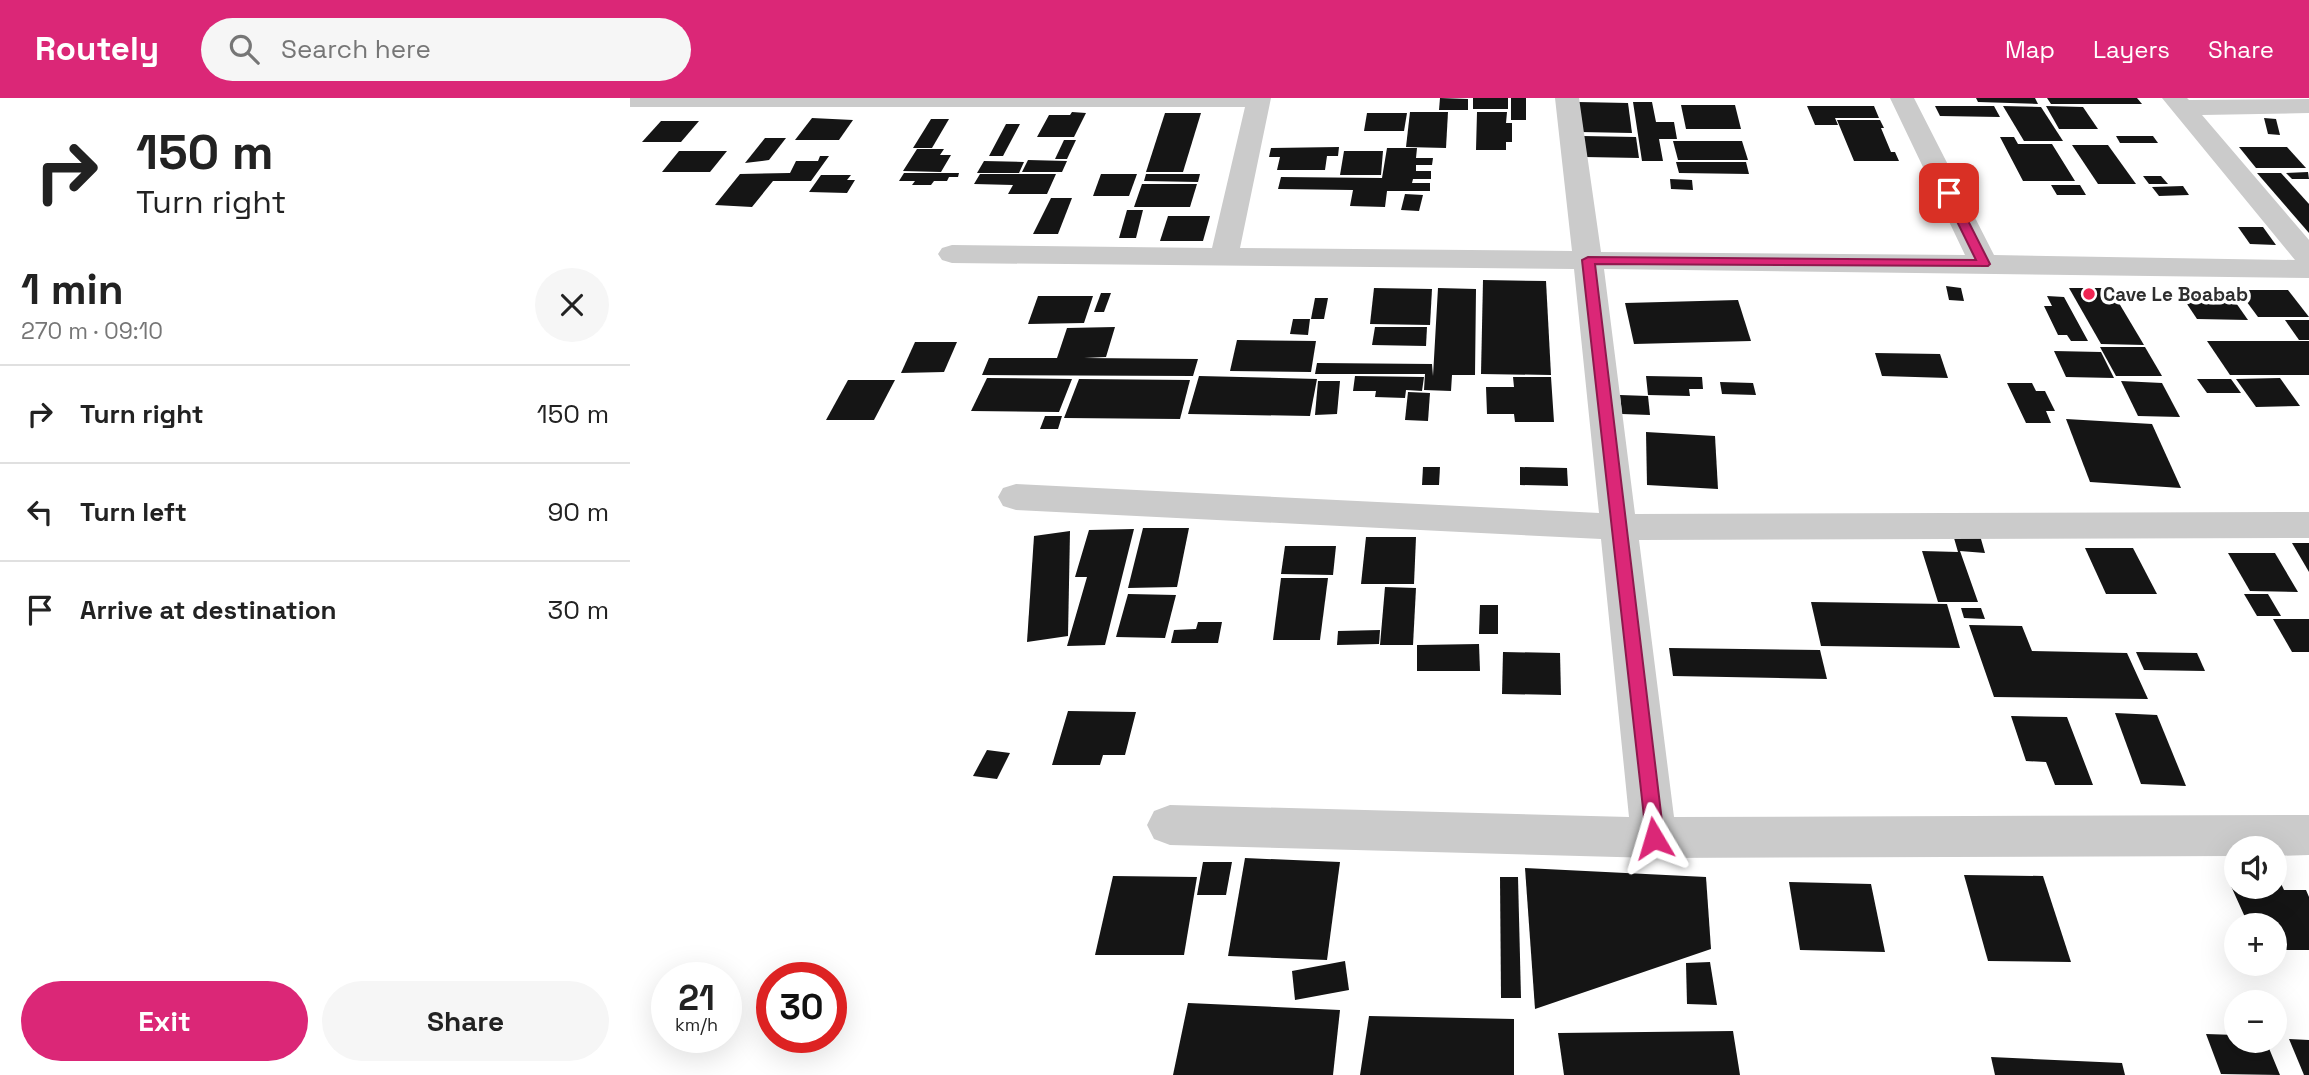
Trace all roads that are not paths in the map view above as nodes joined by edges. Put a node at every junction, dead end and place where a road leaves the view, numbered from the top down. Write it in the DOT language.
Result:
graph roads {
  1 [pos="1567,98"];
  2 [pos="1902,98"];
  3 [pos="1259,99"];
  4 [pos="630,100"];
  5 [pos="2178,103"];
  6 [pos="2309,106"];
  7 [pos="952,254"];
  8 [pos="1224,257"];
  9 [pos="2309,258"];
  10 [pos="1588,260"];
  11 [pos="1984,264"];
  12 [pos="2309,269"];
  13 [pos="1016,497"];
  14 [pos="2309,525"];
  15 [pos="1618,527"];
  16 [pos="1170,825"];
  17 [pos="2309,835"];
  18 [pos="1654,838"];
  1 -- 10 [label="street"];
  2 -- 11 [label="street"];
  3 -- 4 [label="street"];
  3 -- 8 [label="street"];
  5 -- 6 [label="street"];
  5 -- 9 [label="street"];
  7 -- 8 [label="street"];
  8 -- 10 [label="street"];
  10 -- 11 [label="street"];
  10 -- 15 [label="street"];
  11 -- 12 [label="street"];
  13 -- 15 [label="street"];
  14 -- 15 [label="street"];
  15 -- 18 [label="street"];
  16 -- 18 [label="street"];
  17 -- 18 [label="street"];
}
